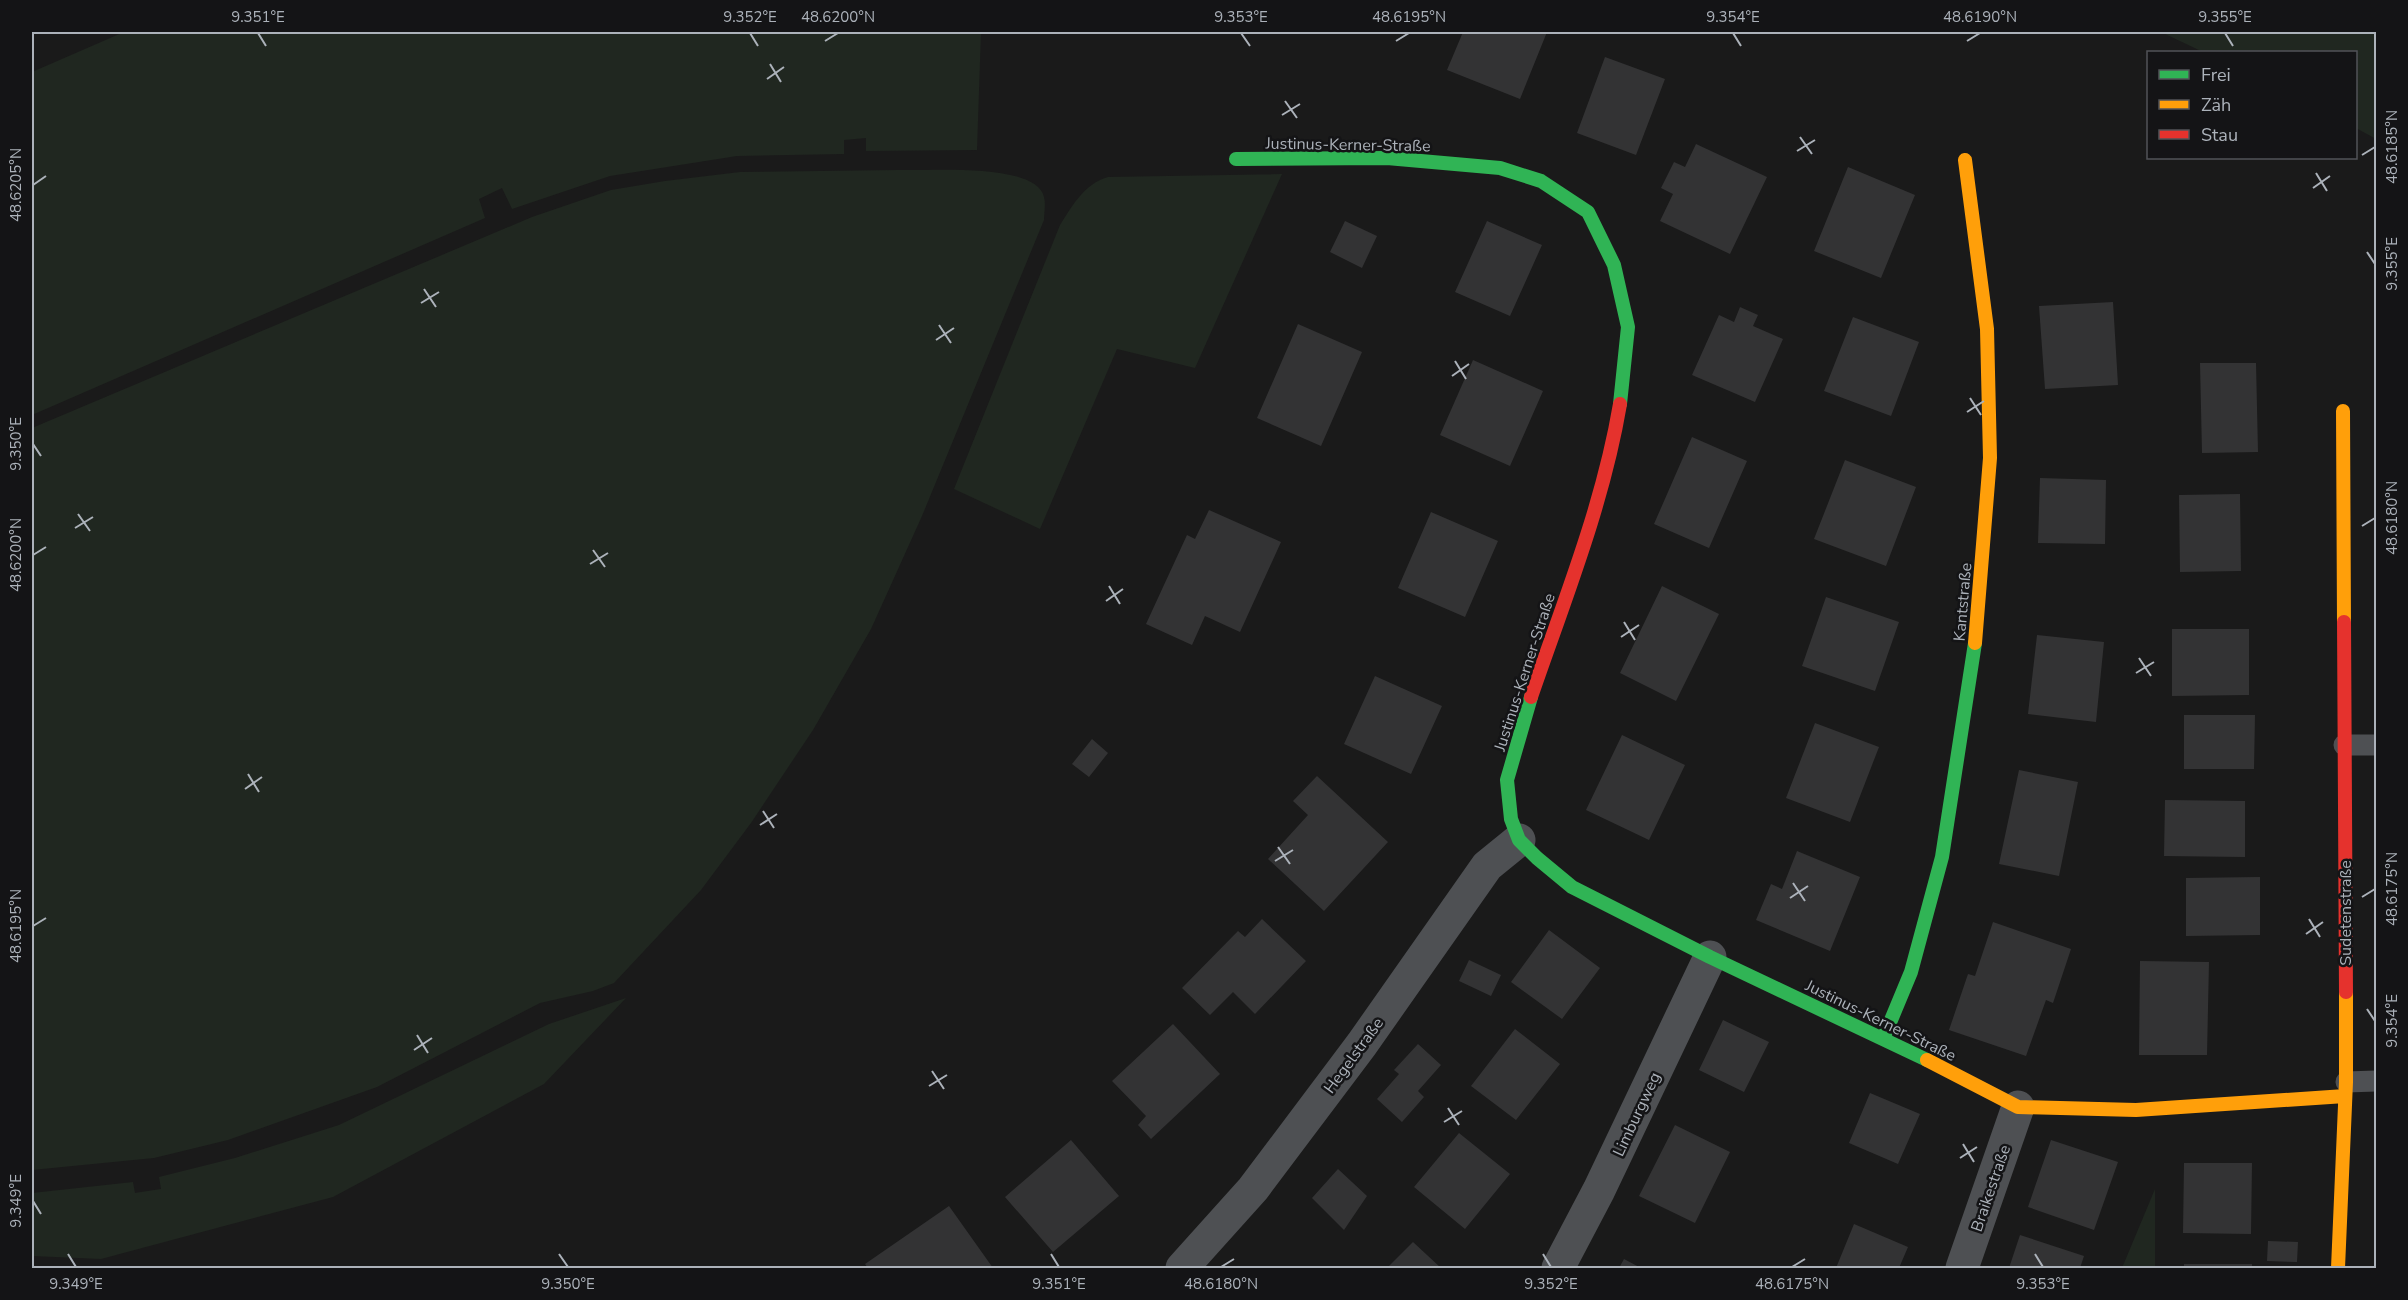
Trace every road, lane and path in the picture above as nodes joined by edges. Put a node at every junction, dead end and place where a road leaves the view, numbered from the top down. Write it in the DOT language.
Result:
graph roads {
  1 [pos="1236,159"];
  2 [pos="1965,160"];
  3 [pos="2343,411"];
  4 [pos="2344,745"];
  5 [pos="2376,745"];
  6 [pos="1519,840"];
  7 [pos="1710,957"];
  8 [pos="1884,1037"];
  9 [pos="2376,1082"];
  10 [pos="2345,1089"];
  11 [pos="2018,1107"];
  12 [pos="1182,1269"];
  13 [pos="1558,1269"];
  14 [pos="1962,1269"];
  15 [pos="2338,1269"];
  1 -- 6 [label="street, Justinus-Kerner-Straße"];
  2 -- 8 [label="street, Kantstraße"];
  3 -- 4 [label="street, Sudetenstraße"];
  4 -- 5 [label="lane"];
  4 -- 10 [label="street, Sudetenstraße"];
  6 -- 7 [label="street, Justinus-Kerner-Straße"];
  6 -- 12 [label="street, Hegelstraße"];
  7 -- 8 [label="street, Justinus-Kerner-Straße"];
  7 -- 13 [label="street, Limburgweg"];
  8 -- 11 [label="street, Justinus-Kerner-Straße"];
  9 -- 10 [label="lane"];
  10 -- 11 [label="street, Justinus-Kerner-Straße"];
  10 -- 15 [label="street, Sudetenstraße"];
  11 -- 14 [label="street, Braikestraße"];
}
